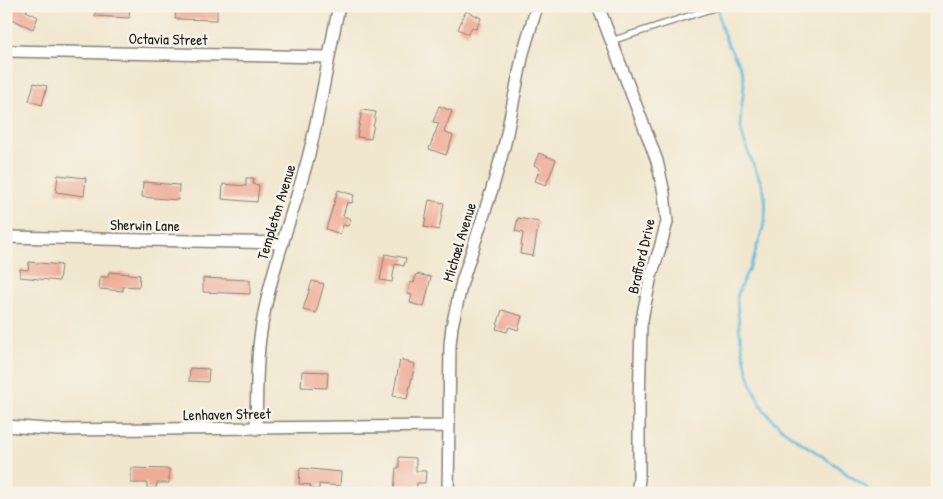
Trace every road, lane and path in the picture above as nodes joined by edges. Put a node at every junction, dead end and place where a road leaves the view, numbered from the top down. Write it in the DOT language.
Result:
graph roads {
  1 [pos="340,6"];
  2 [pos="538,6"];
  3 [pos="598,6"];
  4 [pos="720,6"];
  5 [pos="612,41"];
  6 [pos="6,51"];
  7 [pos="329,57"];
  8 [pos="6,237"];
  9 [pos="282,243"];
  10 [pos="6,426"];
  11 [pos="449,426"];
  12 [pos="256,429"];
  13 [pos="448,493"];
  14 [pos="635,493"];
  1 -- 7 [label="street, Templeton Avenue"];
  2 -- 11 [label="street, Michael Avenue"];
  3 -- 5 [label="street, Brafford Drive"];
  4 -- 5 [label="lane"];
  5 -- 14 [label="street, Brafford Drive"];
  6 -- 7 [label="street, Octavia Street"];
  7 -- 9 [label="street, Templeton Avenue"];
  8 -- 9 [label="street, Sherwin Lane"];
  9 -- 12 [label="street, Templeton Avenue"];
  10 -- 12 [label="street, Lenhaven Street"];
  11 -- 12 [label="street, Lenhaven Street"];
  11 -- 13 [label="street, Michael Avenue"];
}
